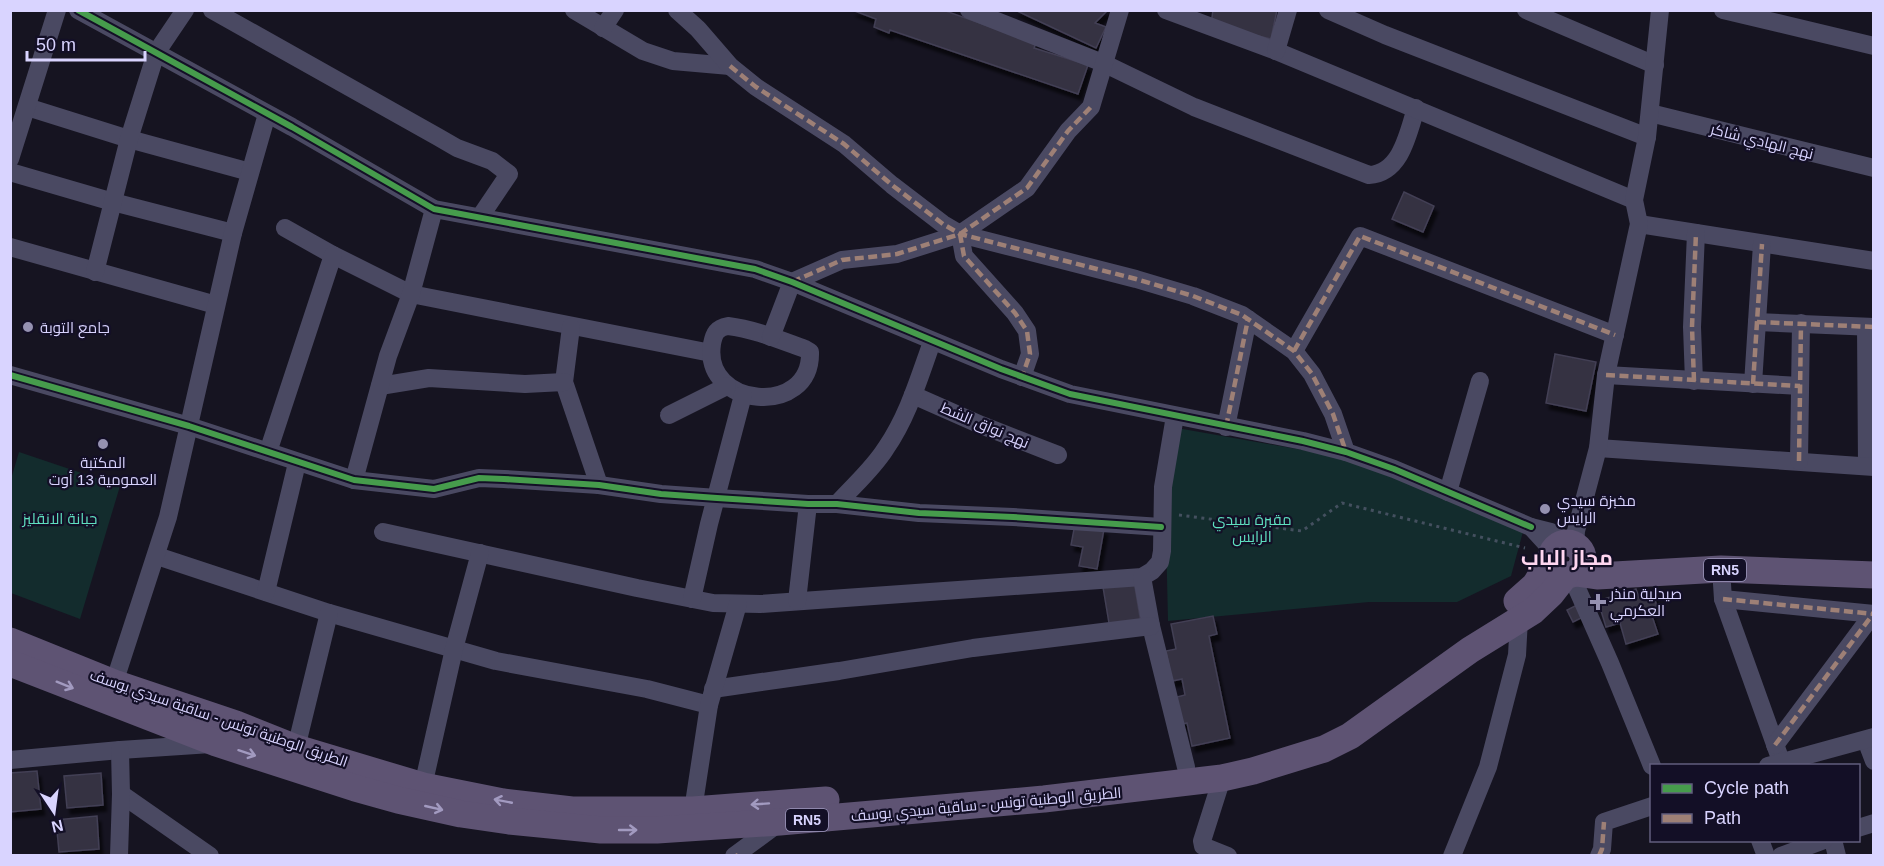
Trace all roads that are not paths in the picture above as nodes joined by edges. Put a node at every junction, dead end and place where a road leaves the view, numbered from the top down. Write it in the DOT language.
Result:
graph roads {
  1 [pos="57,10"];
  2 [pos="78,10"];
  3 [pos="185,10"];
  4 [pos="212,10"];
  5 [pos="574,10"];
  6 [pos="615,10"];
  7 [pos="677,10"];
  8 [pos="969,10"];
  9 [pos="1120,10"];
  10 [pos="1166,10"];
  11 [pos="1288,10"];
  12 [pos="1328,10"];
  13 [pos="1526,10"];
  14 [pos="1660,10"];
  15 [pos="1723,10"];
  16 [pos="1207,18"];
  17 [pos="603,28"];
  18 [pos="1874,46"];
  19 [pos="1276,51"];
  20 [pos="156,53"];
  21 [pos="1103,63"];
  22 [pos="1656,65"];
  23 [pos="730,66"];
  24 [pos="27,107"];
  25 [pos="1416,108"];
  26 [pos="1650,113"];
  27 [pos="267,114"];
  28 [pos="1647,137"];
  29 [pos="129,139"];
  30 [pos="10,159"];
  31 [pos="1874,168"];
  32 [pos="10,172"];
  33 [pos="250,172"];
  34 [pos="1634,200"];
  35 [pos="113,202"];
  36 [pos="434,209"];
  37 [pos="480,217"];
  38 [pos="1640,224"];
  39 [pos="285,228"];
  40 [pos="233,233"];
  41 [pos="1696,233"];
  42 [pos="960,234"];
  43 [pos="1762,244"];
  44 [pos="10,247"];
  45 [pos="333,255"];
  46 [pos="1874,261"];
  47 [pos="95,272"];
  48 [pos="792,282"];
  49 [pos="411,294"];
  50 [pos="216,304"];
  51 [pos="1248,319"];
  52 [pos="1757,322"];
  53 [pos="1801,323"];
  54 [pos="572,327"];
  55 [pos="1870,327"];
  56 [pos="1615,335"];
  57 [pos="771,337"];
  58 [pos="932,342"];
  59 [pos="1294,351"];
  60 [pos="711,353"];
  61 [pos="10,375"];
  62 [pos="1606,375"];
  63 [pos="1022,377"];
  64 [pos="1480,381"];
  65 [pos="1694,381"];
  66 [pos="564,382"];
  67 [pos="1753,384"];
  68 [pos="380,386"];
  69 [pos="1800,386"];
  70 [pos="735,390"];
  71 [pos="913,395"];
  72 [pos="1870,407"];
  73 [pos="669,416"];
  74 [pos="1175,416"];
  75 [pos="189,426"];
  76 [pos="1226,427"];
  77 [pos="1598,448"];
  78 [pos="268,452"];
  79 [pos="1346,452"];
  80 [pos="1058,455"];
  81 [pos="1799,461"];
  82 [pos="297,463"];
  83 [pos="1870,467"];
  84 [pos="354,480"];
  85 [pos="599,485"];
  86 [pos="1448,492"];
  87 [pos="717,498"];
  88 [pos="808,504"];
  89 [pos="837,504"];
  90 [pos="1161,527"];
  91 [pos="383,532"];
  92 [pos="480,552"];
  93 [pos="157,556"];
  94 [pos="1874,558"];
  95 [pos="1568,560"];
  96 [pos="1721,569"];
  97 [pos="1874,575"];
  98 [pos="1142,577"];
  99 [pos="266,592"];
  100 [pos="692,598"];
  101 [pos="1723,599"];
  102 [pos="797,601"];
  103 [pos="738,604"];
  104 [pos="329,613"];
  105 [pos="1873,614"];
  106 [pos="1519,619"];
  107 [pos="1151,626"];
  108 [pos="10,641"];
  109 [pos="454,649"];
  110 [pos="10,663"];
  111 [pos="114,683"];
  112 [pos="711,697"];
  113 [pos="1870,739"];
  114 [pos="216,743"];
  115 [pos="296,748"];
  116 [pos="120,750"];
  117 [pos="1774,757"];
  118 [pos="10,760"];
  119 [pos="1874,761"];
  120 [pos="1652,764"];
  121 [pos="1186,767"];
  122 [pos="1222,778"];
  123 [pos="423,786"];
  124 [pos="121,794"];
  125 [pos="1650,807"];
  126 [pos="693,810"];
  127 [pos="780,822"];
  128 [pos="1818,842"];
  129 [pos="119,855"];
  130 [pos="210,855"];
  131 [pos="735,855"];
  132 [pos="1228,855"];
  133 [pos="1452,855"];
  134 [pos="1599,855"];
  135 [pos="1781,855"];
  1 -- 24 [label="street"];
  2 -- 20 [label="street"];
  3 -- 20 [label="street"];
  4 -- 37 [label="street"];
  5 -- 17 [label="street"];
  6 -- 17 [label="street"];
  7 -- 23 [label="street"];
  8 -- 21 [label="street"];
  9 -- 21 [label="street"];
  10 -- 16 [label="street"];
  11 -- 19 [label="street"];
  12 -- 28 [label="street"];
  13 -- 22 [label="street"];
  14 -- 22 [label="street"];
  15 -- 18 [label="street"];
  16 -- 19 [label="street"];
  17 -- 23 [label="street"];
  19 -- 25 [label="street"];
  20 -- 27 [label="street"];
  20 -- 29 [label="street"];
  21 -- 25 [label="street"];
  21 -- 42 [label="street"];
  22 -- 26 [label="street"];
  23 -- 42 [label="street"];
  24 -- 29 [label="street"];
  24 -- 30 [label="street"];
  25 -- 34 [label="street"];
  26 -- 28 [label="street"];
  26 -- 31 [label="street, نهج الهادي شاكر"];
  27 -- 33 [label="street"];
  27 -- 36 [label="street"];
  28 -- 34 [label="street"];
  29 -- 33 [label="street"];
  29 -- 35 [label="street"];
  32 -- 35 [label="street"];
  33 -- 40 [label="street"];
  34 -- 38 [label="street"];
  35 -- 40 [label="street"];
  35 -- 47 [label="street"];
  36 -- 37 [label="street"];
  36 -- 49 [label="street"];
  37 -- 48 [label="street"];
  38 -- 41 [label="street"];
  38 -- 56 [label="street"];
  39 -- 45 [label="street"];
  40 -- 50 [label="street"];
  41 -- 43 [label="street"];
  41 -- 65 [label="street"];
  42 -- 48 [label="street"];
  42 -- 51 [label="street"];
  42 -- 63 [label="street"];
  43 -- 46 [label="street"];
  43 -- 52 [label="street"];
  44 -- 47 [label="street"];
  45 -- 49 [label="street"];
  45 -- 78 [label="street"];
  47 -- 50 [label="street"];
  48 -- 57 [label="street"];
  48 -- 58 [label="street"];
  49 -- 54 [label="street"];
  49 -- 68 [label="street"];
  50 -- 75 [label="street"];
  51 -- 59 [label="street"];
  51 -- 76 [label="street"];
  52 -- 53 [label="street"];
  52 -- 67 [label="street"];
  53 -- 55 [label="street"];
  53 -- 69 [label="street"];
  54 -- 60 [label="street"];
  54 -- 66 [label="street"];
  55 -- 72 [label="street"];
  56 -- 59 [label="street"];
  56 -- 62 [label="street"];
  57 -- 60 [label="street"];
  57 -- 70 [label="street"];
  58 -- 63 [label="street"];
  58 -- 71 [label="street"];
  59 -- 79 [label="street"];
  60 -- 70 [label="street"];
  61 -- 75 [label="street"];
  62 -- 65 [label="street"];
  62 -- 77 [label="street"];
  63 -- 74 [label="street"];
  64 -- 86 [label="street"];
  65 -- 67 [label="street"];
  66 -- 68 [label="street"];
  66 -- 85 [label="street"];
  67 -- 69 [label="street"];
  68 -- 84 [label="street"];
  69 -- 81 [label="street"];
  70 -- 73 [label="street"];
  70 -- 87 [label="street"];
  71 -- 80 [label="street, نهج نواق الشط"];
  71 -- 89 [label="street"];
  72 -- 83 [label="street"];
  74 -- 76 [label="street"];
  74 -- 90 [label="street"];
  75 -- 78 [label="street"];
  75 -- 93 [label="street"];
  76 -- 79 [label="street"];
  77 -- 81 [label="street"];
  77 -- 95 [label="street"];
  78 -- 82 [label="street"];
  79 -- 86 [label="street"];
  81 -- 83 [label="street"];
  82 -- 84 [label="street"];
  82 -- 99 [label="street"];
  84 -- 85 [label="street"];
  85 -- 87 [label="street"];
  86 -- 95 [label="street"];
  87 -- 88 [label="street"];
  87 -- 100 [label="street"];
  88 -- 89 [label="street"];
  88 -- 102 [label="street"];
  89 -- 90 [label="street"];
  90 -- 98 [label="street"];
  91 -- 92 [label="street"];
  92 -- 100 [label="street"];
  92 -- 109 [label="street"];
  93 -- 99 [label="street"];
  93 -- 111 [label="street"];
  94 -- 95 [label="main road, RN5"];
  95 -- 96 [label="main road, RN5"];
  95 -- 106 [label="main road, الطريق الوطنية تونس - ساقية سيدي يوسف / RN5"];
  95 -- 120 [label="street"];
  95 -- 121 [label="main road, الطريق الوطنية تونس - ساقية سيدي يوسف / RN5"];
  96 -- 97 [label="main road, RN5"];
  96 -- 101 [label="street"];
  98 -- 102 [label="street"];
  98 -- 107 [label="street"];
  99 -- 104 [label="street"];
  100 -- 103 [label="street"];
  101 -- 105 [label="street"];
  101 -- 117 [label="street"];
  102 -- 103 [label="street"];
  103 -- 112 [label="street"];
  104 -- 109 [label="street"];
  104 -- 115 [label="street"];
  105 -- 117 [label="street"];
  106 -- 122 [label="main road, الطريق الوطنية تونس - ساقية سيدي يوسف / RN5"];
  106 -- 133 [label="street"];
  107 -- 112 [label="street"];
  107 -- 121 [label="street"];
  108 -- 111 [label="main road, الطريق الوطنية تونس - ساقية سيدي يوسف / RN5"];
  109 -- 112 [label="street"];
  109 -- 123 [label="street"];
  110 -- 114 [label="main road, الطريق الوطنية تونس - ساقية سيدي يوسف / RN5, one-way"];
  111 -- 115 [label="main road, الطريق الوطنية تونس - ساقية سيدي يوسف / RN5"];
  112 -- 126 [label="street"];
  113 -- 117 [label="street"];
  113 -- 119 [label="street"];
  114 -- 116 [label="street"];
  114 -- 127 [label="main road, الطريق الوطنية تونس - ساقية سيدي يوسف / RN5, one-way"];
  115 -- 123 [label="main road, الطريق الوطنية تونس - ساقية سيدي يوسف / RN5"];
  116 -- 118 [label="street"];
  116 -- 124 [label="street"];
  121 -- 126 [label="main road, الطريق الوطنية تونس - ساقية سيدي يوسف / RN5, one-way"];
  122 -- 127 [label="main road, الطريق الوطنية تونس - ساقية سيدي يوسف / RN5"];
  122 -- 132 [label="street"];
  126 -- 123 [label="main road, الطريق الوطنية تونس - ساقية سيدي يوسف / RN5, one-way"];
  124 -- 129 [label="street"];
  124 -- 130 [label="street"];
  125 -- 134 [label="street"];
  127 -- 131 [label="street"];
  128 -- 135 [label="street"];
}
